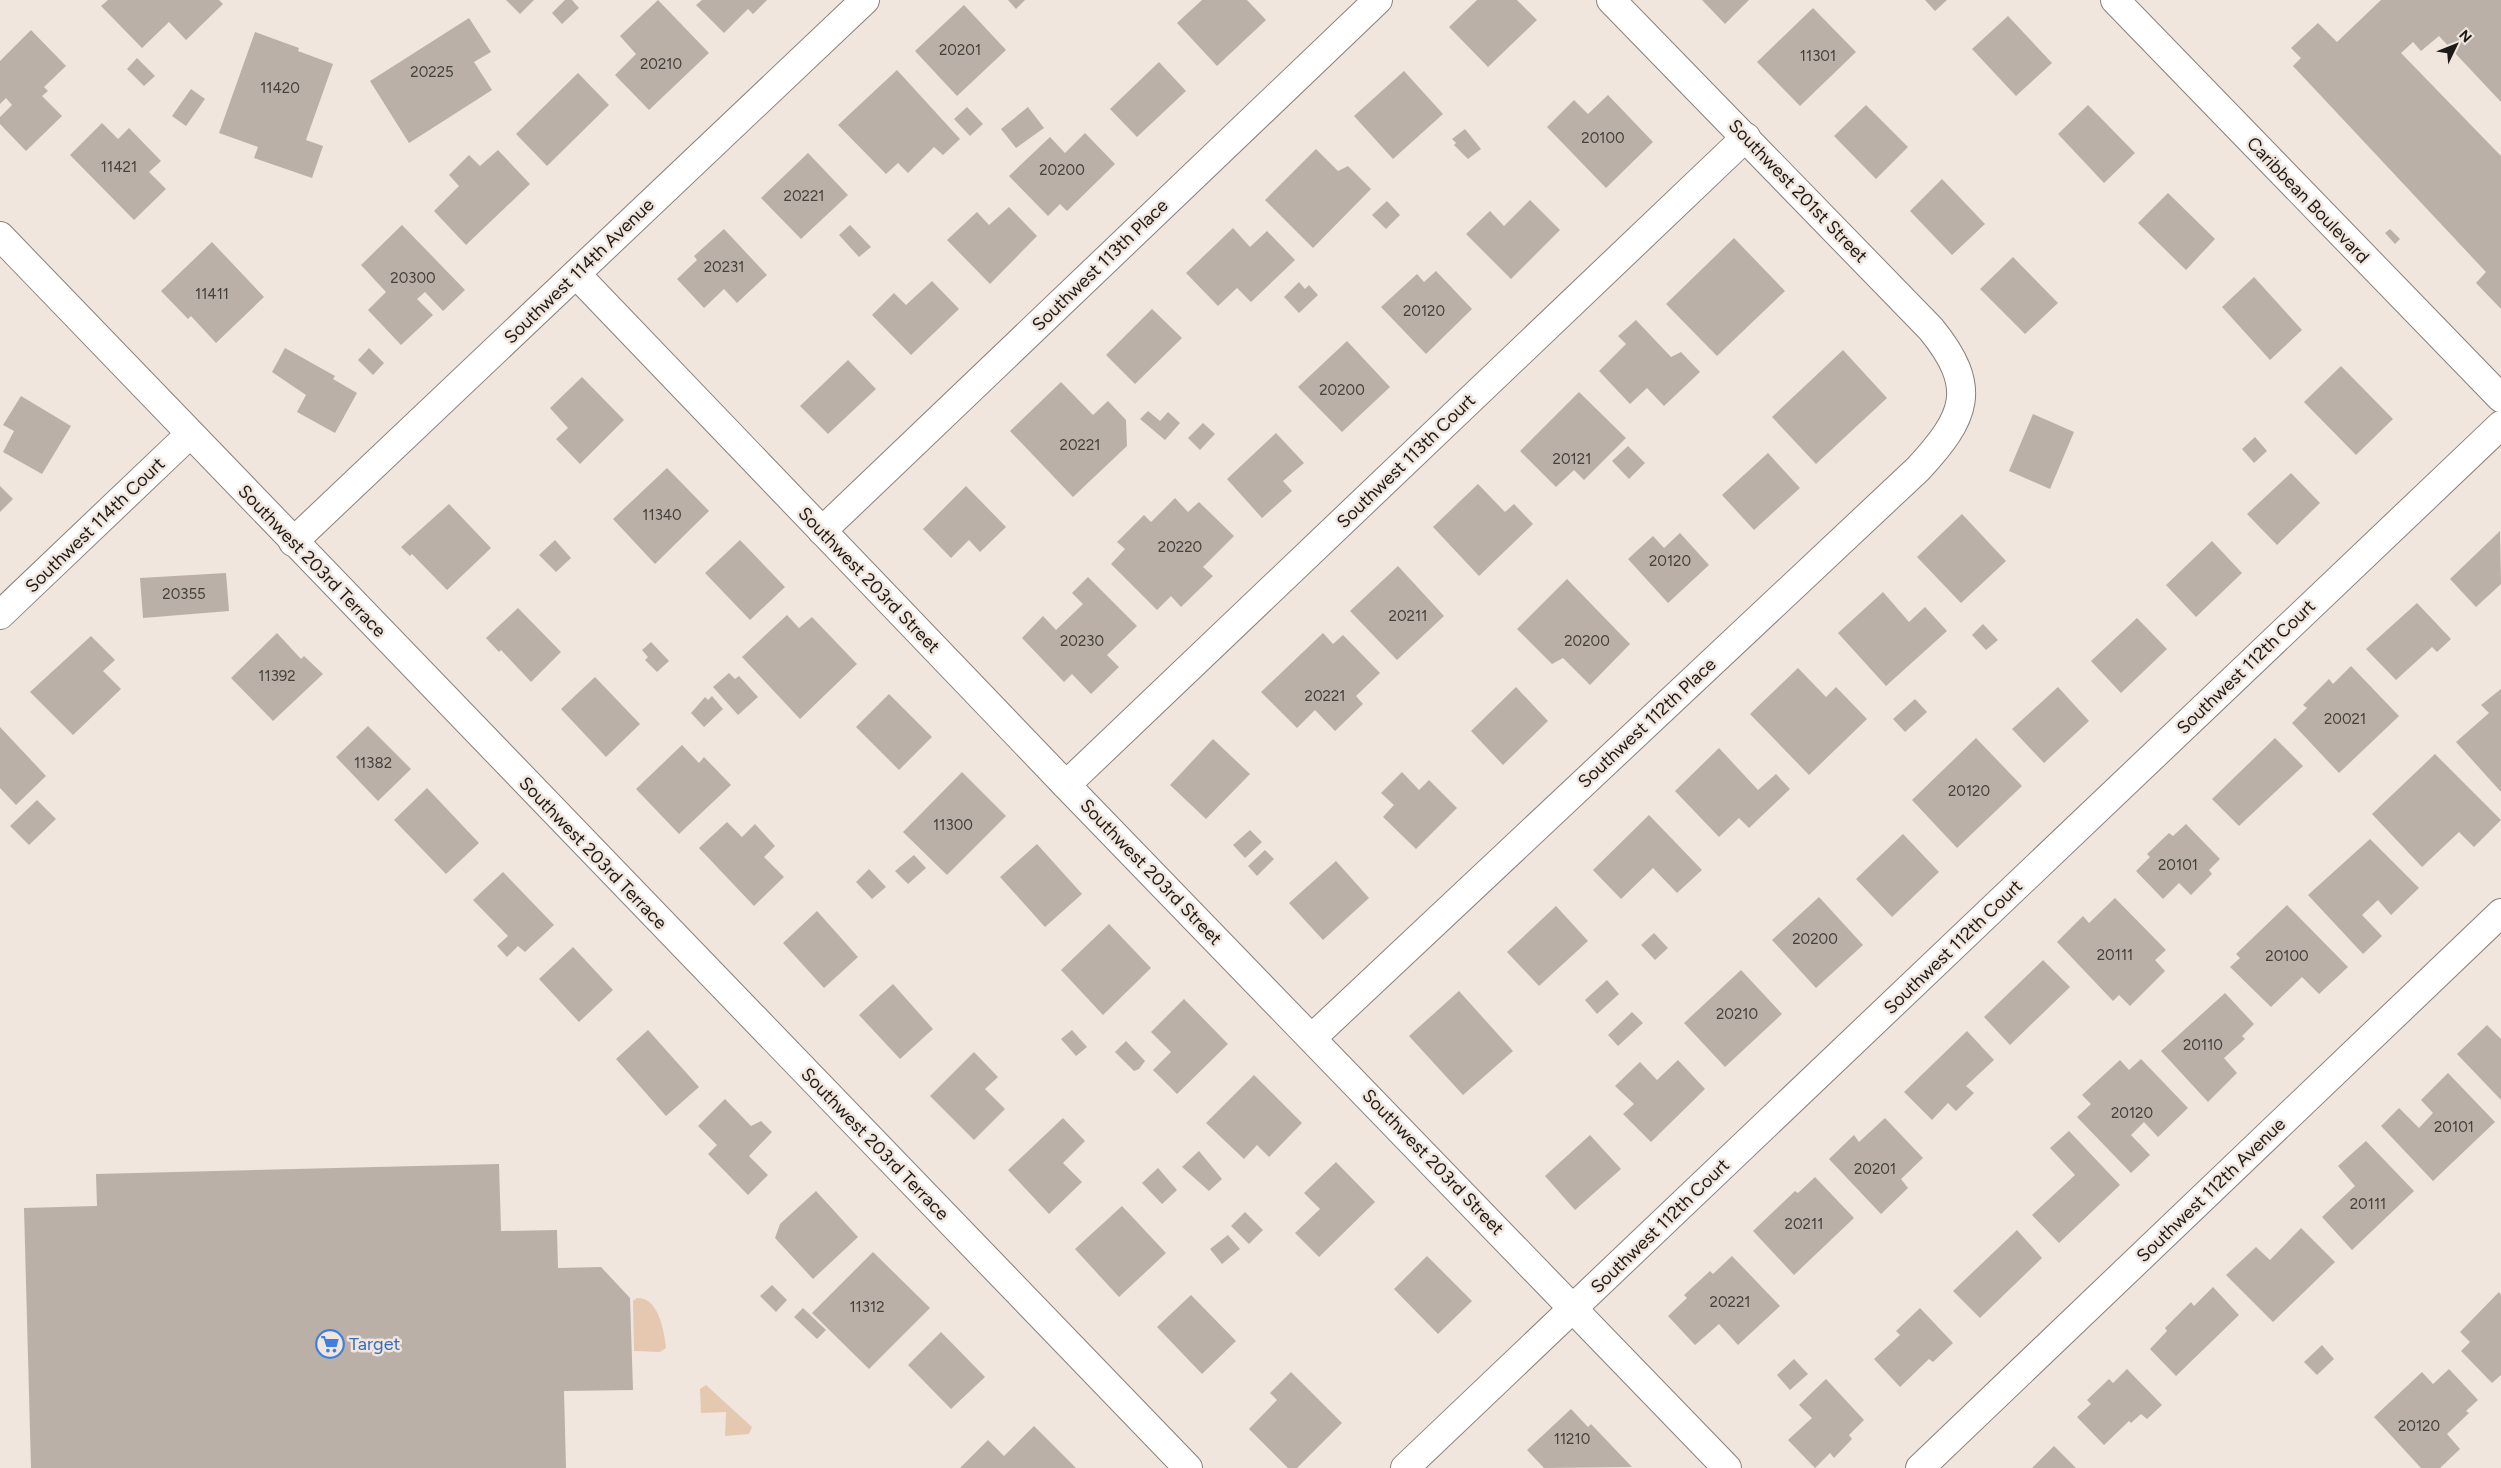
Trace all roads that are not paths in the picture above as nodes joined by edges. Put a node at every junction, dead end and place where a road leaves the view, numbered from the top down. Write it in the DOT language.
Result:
graph roads {
  1 [pos="865,0"];
  2 [pos="1378,0"];
  3 [pos="1611,0"];
  4 [pos="2115,0"];
  5 [pos="1746,137"];
  6 [pos="0,236"];
  7 [pos="576,274"];
  8 [pos="1962,395"];
  9 [pos="2501,398"];
  10 [pos="2501,425"];
  11 [pos="189,434"];
  12 [pos="822,531"];
  13 [pos="293,542"];
  14 [pos="0,615"];
  15 [pos="1066,785"];
  16 [pos="2501,913"];
  17 [pos="1312,1038"];
  18 [pos="1574,1308"];
  19 [pos="1188,1468"];
  20 [pos="1405,1468"];
  21 [pos="1727,1468"];
  22 [pos="1920,1468"];
  1 -- 7 [label="street, Southwest 114th Avenue"];
  2 -- 12 [label="street, Southwest 113th Place"];
  3 -- 5 [label="street, Southwest 201st Street"];
  4 -- 9 [label="street, Caribbean Boulevard"];
  5 -- 8 [label="street, Southwest 201st Street"];
  5 -- 15 [label="street, Southwest 113th Court"];
  6 -- 11 [label="street, Southwest 203rd Terrace"];
  7 -- 12 [label="street, Southwest 203rd Street"];
  7 -- 13 [label="street, Southwest 114th Avenue"];
  8 -- 17 [label="street, Southwest 112th Place"];
  10 -- 18 [label="street, Southwest 112th Court"];
  11 -- 13 [label="street, Southwest 203rd Terrace"];
  11 -- 14 [label="street, Southwest 114th Court"];
  12 -- 15 [label="street, Southwest 203rd Street"];
  13 -- 19 [label="street, Southwest 203rd Terrace"];
  15 -- 17 [label="street, Southwest 203rd Street"];
  16 -- 22 [label="street, Southwest 112th Avenue"];
  17 -- 18 [label="street, Southwest 203rd Street"];
  18 -- 20 [label="street, Southwest 112th Court"];
  18 -- 21 [label="street, Southwest 203rd Street"];
}
